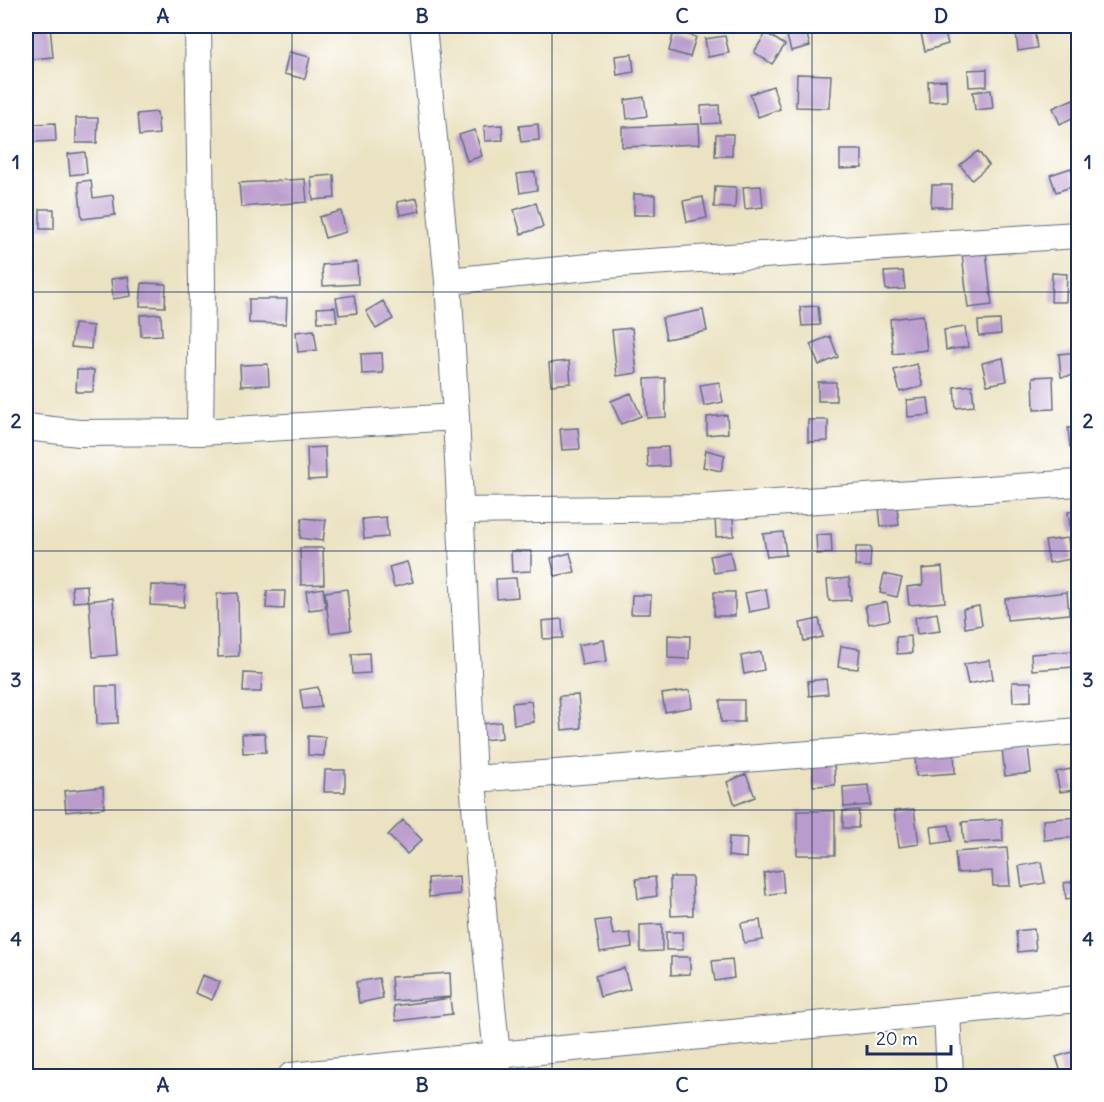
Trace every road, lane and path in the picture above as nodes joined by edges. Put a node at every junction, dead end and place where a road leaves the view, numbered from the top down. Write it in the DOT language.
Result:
graph roads {
  1 [pos="198,26"];
  2 [pos="423,26"];
  3 [pos="1078,235"];
  4 [pos="447,281"];
  5 [pos="456,417"];
  6 [pos="26,427"];
  7 [pos="200,432"];
  8 [pos="1078,483"];
  9 [pos="460,510"];
  10 [pos="1078,730"];
  11 [pos="473,779"];
  12 [pos="1078,999"];
  13 [pos="947,1012"];
  14 [pos="498,1066"];
  15 [pos="291,1077"];
  16 [pos="950,1077"];
  1 -- 7 [label="street"];
  2 -- 4 [label="street"];
  3 -- 4 [label="street"];
  4 -- 5 [label="street"];
  5 -- 7 [label="street"];
  5 -- 9 [label="street"];
  6 -- 7 [label="street"];
  8 -- 9 [label="street"];
  9 -- 11 [label="street"];
  10 -- 11 [label="street"];
  11 -- 14 [label="street"];
  12 -- 13 [label="street"];
  13 -- 14 [label="street"];
  13 -- 16 [label="street"];
  14 -- 15 [label="street"];
}
